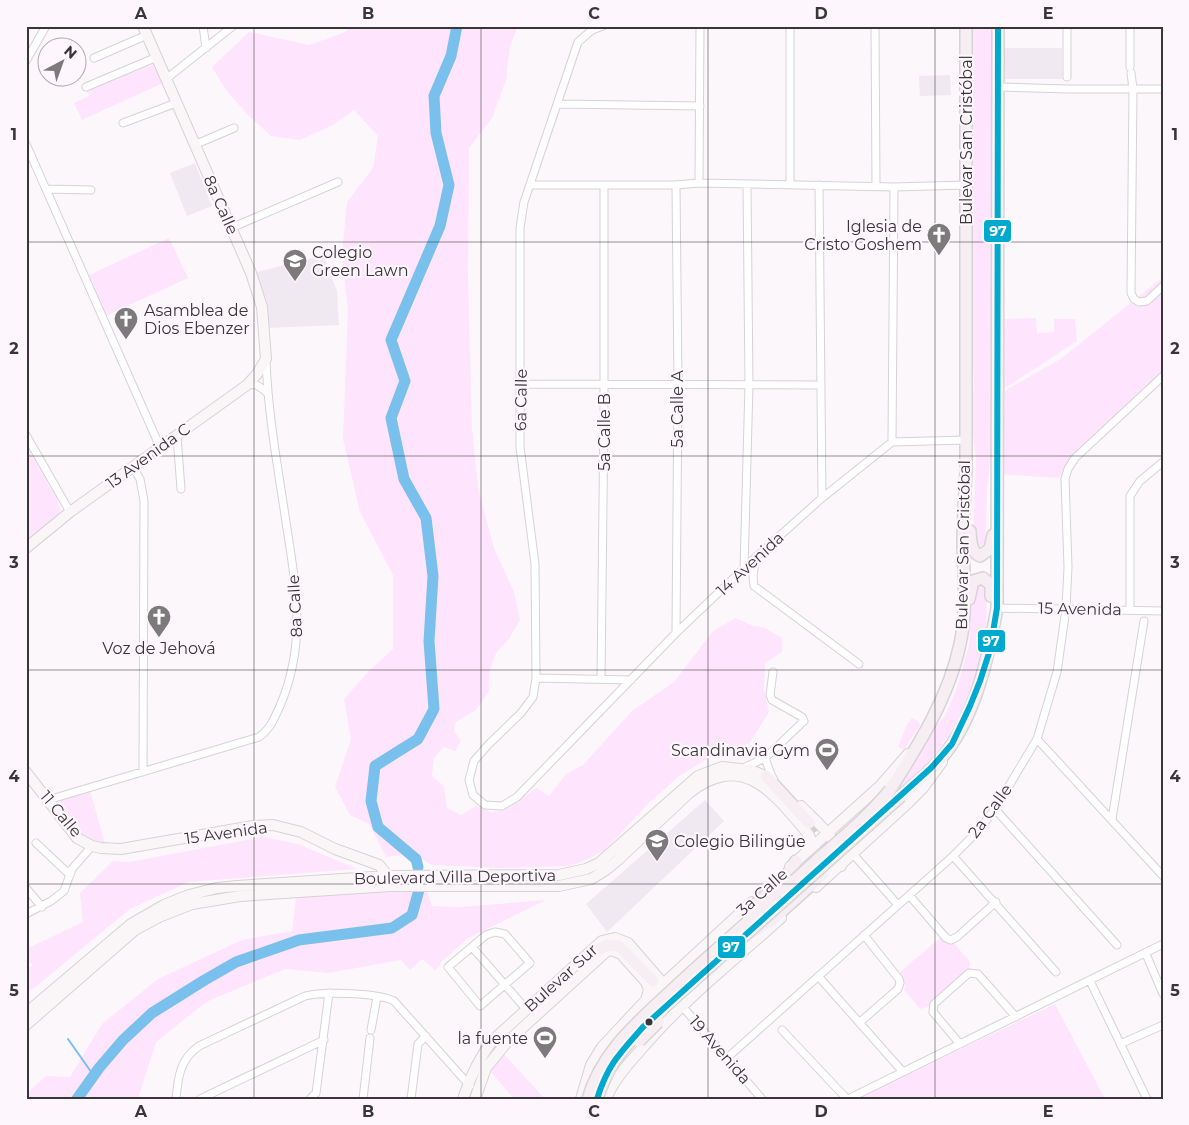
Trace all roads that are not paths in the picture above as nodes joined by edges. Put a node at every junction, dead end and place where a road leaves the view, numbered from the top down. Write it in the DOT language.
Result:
graph roads {
  1 [pos="46,26"];
  2 [pos="203,26"];
  3 [pos="233,26"];
  4 [pos="603,26"];
  5 [pos="700,26"];
  6 [pos="790,26"];
  7 [pos="875,26"];
  8 [pos="966,26"];
  9 [pos="998,26"];
  10 [pos="1067,26"];
  11 [pos="1130,26"];
  12 [pos="145,31"];
  13 [pos="206,48"];
  14 [pos="157,57"];
  15 [pos="94,58"];
  16 [pos="26,61"];
  17 [pos="1067,77"];
  18 [pos="166,79"];
  19 [pos="88,86"];
  20 [pos="999,87"];
  21 [pos="1133,89"];
  22 [pos="1163,89"];
  23 [pos="176,103"];
  24 [pos="558,104"];
  25 [pos="700,106"];
  26 [pos="123,123"];
  27 [pos="234,128"];
  28 [pos="26,144"];
  29 [pos="194,145"];
  30 [pos="338,182"];
  31 [pos="699,183"];
  32 [pos="790,184"];
  33 [pos="530,185"];
  34 [pos="604,185"];
  35 [pos="676,185"];
  36 [pos="747,185"];
  37 [pos="819,185"];
  38 [pos="966,185"];
  39 [pos="876,186"];
  40 [pos="894,187"];
  41 [pos="47,190"];
  42 [pos="91,190"];
  43 [pos="231,228"];
  44 [pos="1163,286"];
  45 [pos="266,360"];
  46 [pos="1163,376"];
  47 [pos="521,384"];
  48 [pos="604,384"];
  49 [pos="678,384"];
  50 [pos="748,384"];
  51 [pos="247,385"];
  52 [pos="820,385"];
  53 [pos="267,393"];
  54 [pos="26,435"];
  55 [pos="177,436"];
  56 [pos="965,440"];
  57 [pos="892,442"];
  58 [pos="160,447"];
  59 [pos="998,456"];
  60 [pos="1163,462"];
  61 [pos="133,468"];
  62 [pos="966,469"];
  63 [pos="180,489"];
  64 [pos="822,498"];
  65 [pos="70,512"];
  66 [pos="26,548"];
  67 [pos="756,557"];
  68 [pos="744,569"];
  69 [pos="997,608"];
  70 [pos="1066,609"];
  71 [pos="1130,610"];
  72 [pos="1163,611"];
  73 [pos="1144,621"];
  74 [pos="676,633"];
  75 [pos="961,642"];
  76 [pos="990,650"];
  77 [pos="859,664"];
  78 [pos="773,672"];
  79 [pos="536,678"];
  80 [pos="601,679"];
  81 [pos="631,680"];
  82 [pos="1036,739"];
  83 [pos="919,740"];
  84 [pos="952,744"];
  85 [pos="764,758"];
  86 [pos="742,768"];
  87 [pos="26,772"];
  88 [pos="143,772"];
  89 [pos="770,778"];
  90 [pos="48,800"];
  91 [pos="668,808"];
  92 [pos="995,809"];
  93 [pos="1112,819"];
  94 [pos="842,822"];
  95 [pos="809,823"];
  96 [pos="827,834"];
  97 [pos="870,839"];
  98 [pos="36,843"];
  99 [pos="97,847"];
  100 [pos="810,849"];
  101 [pos="853,854"];
  102 [pos="953,856"];
  103 [pos="796,861"];
  104 [pos="840,866"];
  105 [pos="70,875"];
  106 [pos="822,876"];
  107 [pos="1163,876"];
  108 [pos="389,881"];
  109 [pos="26,888"];
  110 [pos="908,895"];
  111 [pos="996,902"];
  112 [pos="898,905"];
  113 [pos="42,907"];
  114 [pos="166,909"];
  115 [pos="26,914"];
  116 [pos="864,935"];
  117 [pos="743,937"];
  118 [pos="615,938"];
  119 [pos="710,940"];
  120 [pos="1163,944"];
  121 [pos="1117,945"];
  122 [pos="472,947"];
  123 [pos="1146,954"];
  124 [pos="593,956"];
  125 [pos="736,958"];
  126 [pos="1056,972"];
  127 [pos="818,976"];
  128 [pos="682,980"];
  129 [pos="1090,981"];
  130 [pos="659,983"];
  131 [pos="505,985"];
  132 [pos="329,993"];
  133 [pos="1163,994"];
  134 [pos="378,997"];
  135 [pos="646,1000"];
  136 [pos="682,1006"];
  137 [pos="526,1009"];
  138 [pos="26,1013"];
  139 [pos="1016,1017"];
  140 [pos="658,1022"];
  141 [pos="860,1022"];
  142 [pos="26,1025"];
  143 [pos="1163,1025"];
  144 [pos="782,1030"];
  145 [pos="426,1036"];
  146 [pos="324,1040"];
  147 [pos="604,1044"];
  148 [pos="960,1044"];
  149 [pos="1120,1044"];
  150 [pos="727,1058"];
  151 [pos="632,1059"];
  152 [pos="903,1072"];
  153 [pos="468,1084"];
  154 [pos="313,1096"];
  155 [pos="601,1096"];
  156 [pos="477,1097"];
  157 [pos="176,1099"];
  158 [pos="200,1099"];
  159 [pos="363,1099"];
  160 [pos="411,1099"];
  161 [pos="463,1099"];
  162 [pos="581,1099"];
  163 [pos="588,1099"];
  164 [pos="762,1099"];
  165 [pos="848,1099"];
  166 [pos="1147,1099"];
  1 -- 16 [label="street"];
  2 -- 13 [label="street"];
  3 -- 13 [label="street"];
  4 -- 24 [label="street, 6a Calle"];
  5 -- 25 [label="street"];
  6 -- 32 [label="street"];
  7 -- 39 [label="street"];
  8 -- 38 [label="main road, Bulevar San Cristóbal"];
  9 -- 20 [label="main road, Bulevar San Cristóbal"];
  10 -- 17 [label="street"];
  11 -- 21 [label="street"];
  12 -- 14 [label="street, 8a Calle"];
  12 -- 15 [label="street"];
  13 -- 18 [label="street"];
  14 -- 18 [label="street, 8a Calle"];
  14 -- 19 [label="street"];
  18 -- 23 [label="street, 8a Calle"];
  20 -- 21 [label="street"];
  20 -- 59 [label="main road, Bulevar San Cristóbal"];
  21 -- 22 [label="street"];
  21 -- 44 [label="street"];
  23 -- 26 [label="street"];
  23 -- 29 [label="street, 8a Calle"];
  24 -- 25 [label="street"];
  24 -- 33 [label="street, 6a Calle"];
  25 -- 31 [label="street"];
  27 -- 29 [label="street"];
  28 -- 41 [label="street"];
  29 -- 43 [label="street, 8a Calle"];
  30 -- 43 [label="street"];
  31 -- 35 [label="street"];
  31 -- 36 [label="street"];
  32 -- 36 [label="street"];
  32 -- 37 [label="street"];
  33 -- 34 [label="street"];
  33 -- 47 [label="street, 6a Calle"];
  34 -- 35 [label="street"];
  34 -- 48 [label="street, 5a Calle B"];
  35 -- 49 [label="street, 5a Calle A"];
  36 -- 50 [label="street"];
  37 -- 39 [label="street"];
  37 -- 52 [label="street"];
  38 -- 40 [label="street"];
  38 -- 56 [label="main road, Bulevar San Cristóbal"];
  39 -- 40 [label="street"];
  40 -- 57 [label="street"];
  41 -- 42 [label="street"];
  41 -- 58 [label="street"];
  43 -- 45 [label="street, 8a Calle"];
  45 -- 51 [label="street, 13 Avenida C"];
  45 -- 53 [label="street, 8a Calle"];
  46 -- 70 [label="street, 2a Calle"];
  47 -- 48 [label="street"];
  47 -- 79 [label="street, 6a Calle"];
  48 -- 49 [label="street"];
  48 -- 80 [label="street, 5a Calle B"];
  49 -- 50 [label="street"];
  49 -- 74 [label="street, 5a Calle A"];
  50 -- 52 [label="street"];
  50 -- 68 [label="street"];
  51 -- 53 [label="street"];
  51 -- 55 [label="street, 13 Avenida C"];
  52 -- 64 [label="street"];
  53 -- 88 [label="street, 8a Calle"];
  54 -- 65 [label="street"];
  55 -- 58 [label="street, 13 Avenida C"];
  55 -- 63 [label="street"];
  56 -- 57 [label="street"];
  56 -- 62 [label="main road, Bulevar San Cristóbal"];
  57 -- 64 [label="street, 14 Avenida"];
  58 -- 61 [label="street, 13 Avenida C"];
  59 -- 62 [label="main road"];
  59 -- 69 [label="main road, Bulevar San Cristóbal"];
  60 -- 71 [label="street"];
  61 -- 65 [label="street, 13 Avenida C"];
  61 -- 88 [label="street"];
  62 -- 75 [label="main road, Bulevar San Cristóbal"];
  64 -- 67 [label="street, 14 Avenida"];
  65 -- 66 [label="street, 13 Avenida C"];
  67 -- 68 [label="street, 14 Avenida"];
  67 -- 77 [label="street"];
  68 -- 74 [label="street, 14 Avenida"];
  69 -- 70 [label="street, 15 Avenida"];
  69 -- 76 [label="main road, Bulevar San Cristóbal"];
  70 -- 71 [label="street, 15 Avenida"];
  70 -- 82 [label="street, 2a Calle"];
  71 -- 72 [label="street, 15 Avenida"];
  73 -- 93 [label="street"];
  74 -- 81 [label="street, 14 Avenida"];
  75 -- 76 [label="main road"];
  75 -- 83 [label="main road, Bulevar San Cristóbal"];
  76 -- 84 [label="main road, Bulevar San Cristóbal"];
  78 -- 85 [label="street"];
  79 -- 80 [label="street"];
  79 -- 81 [label="street, 6a Calle"];
  80 -- 81 [label="street"];
  82 -- 92 [label="street, 2a Calle"];
  82 -- 93 [label="street"];
  83 -- 94 [label="street, 3a Calle"];
  83 -- 128 [label="main road, Bulevar San Cristóbal, bridge"];
  84 -- 97 [label="street, 3a Calle"];
  84 -- 117 [label="main road, Bulevar San Cristóbal, bridge"];
  85 -- 86 [label="street"];
  85 -- 89 [label="street"];
  86 -- 89 [label="street, Boulevard Villa Deportiva"];
  86 -- 91 [label="street, Boulevard Villa Deportiva"];
  87 -- 90 [label="street, 11 Calle"];
  88 -- 90 [label="street"];
  89 -- 95 [label="main road"];
  89 -- 96 [label="street, Boulevard Villa Deportiva"];
  90 -- 99 [label="street, 11 Calle"];
  91 -- 100 [label="street, Boulevard Villa Deportiva"];
  91 -- 108 [label="street, Boulevard Villa Deportiva"];
  92 -- 102 [label="street, 2a Calle"];
  92 -- 121 [label="street"];
  93 -- 107 [label="street"];
  94 -- 96 [label="street, 3a Calle"];
  94 -- 97 [label="street"];
  96 -- 100 [label="street, 3a Calle"];
  96 -- 104 [label="street, Boulevard Villa Deportiva"];
  97 -- 101 [label="street, 3a Calle"];
  98 -- 105 [label="street"];
  99 -- 105 [label="street"];
  99 -- 108 [label="street, 15 Avenida"];
  100 -- 103 [label="street, 3a Calle"];
  101 -- 104 [label="street, 3a Calle"];
  101 -- 112 [label="street"];
  102 -- 110 [label="street, 2a Calle"];
  102 -- 111 [label="street"];
  103 -- 119 [label="street, 3a Calle"];
  103 -- 128 [label="main road, bridge"];
  104 -- 125 [label="street, 3a Calle"];
  105 -- 113 [label="street"];
  106 -- 117 [label="main road"];
  108 -- 114 [label="street, Boulevard Villa Deportiva"];
  109 -- 113 [label="street"];
  110 -- 111 [label="street"];
  110 -- 112 [label="street, 2a Calle"];
  111 -- 126 [label="street"];
  112 -- 116 [label="street, 2a Calle"];
  113 -- 115 [label="street"];
  114 -- 138 [label="street, Boulevard Villa Deportiva"];
  114 -- 142 [label="street, Boulevard Villa Deportiva"];
  116 -- 127 [label="street, 2a Calle"];
  116 -- 141 [label="street"];
  117 -- 155 [label="main road, Bulevar San Cristóbal, bridge"];
  118 -- 124 [label="street, Bulevar Sur"];
  118 -- 130 [label="street, 19 Avenida"];
  119 -- 125 [label="street"];
  119 -- 130 [label="street, 3a Calle"];
  120 -- 123 [label="street"];
  122 -- 131 [label="street"];
  122 -- 131 [label="street"];
  122 -- 131 [label="street"];
  123 -- 129 [label="street"];
  123 -- 133 [label="street"];
  124 -- 130 [label="main road"];
  124 -- 135 [label="street"];
  124 -- 137 [label="street, Bulevar Sur"];
  124 -- 156 [label="street, Bulevar Sur"];
  125 -- 136 [label="street, 3a Calle"];
  127 -- 141 [label="street"];
  127 -- 150 [label="street, 2a Calle"];
  128 -- 163 [label="main road, Bulevar San Cristóbal, bridge"];
  129 -- 139 [label="street"];
  129 -- 149 [label="street"];
  130 -- 135 [label="street, 3a Calle"];
  130 -- 136 [label="street, 19 Avenida"];
  131 -- 137 [label="street"];
  132 -- 134 [label="street"];
  132 -- 146 [label="street"];
  132 -- 157 [label="street"];
  134 -- 145 [label="street"];
  134 -- 159 [label="street"];
  135 -- 147 [label="street, 3a Calle"];
  136 -- 150 [label="street, 19 Avenida"];
  136 -- 151 [label="street, 3a Calle"];
  137 -- 153 [label="street, Bulevar Sur"];
  139 -- 148 [label="street"];
  139 -- 148 [label="street"];
  140 -- 155 [label="main road, bridge"];
  141 -- 152 [label="street"];
  143 -- 149 [label="street"];
  144 -- 165 [label="street"];
  145 -- 153 [label="street"];
  145 -- 160 [label="street"];
  146 -- 154 [label="street"];
  146 -- 158 [label="street"];
  147 -- 151 [label="street"];
  147 -- 162 [label="street, 3a Calle"];
  148 -- 152 [label="street"];
  149 -- 166 [label="street"];
  150 -- 164 [label="street, 19 Avenida"];
  151 -- 155 [label="street, 3a Calle"];
  152 -- 165 [label="street"];
  153 -- 156 [label="street"];
  153 -- 161 [label="street, Bulevar Sur"];
}
